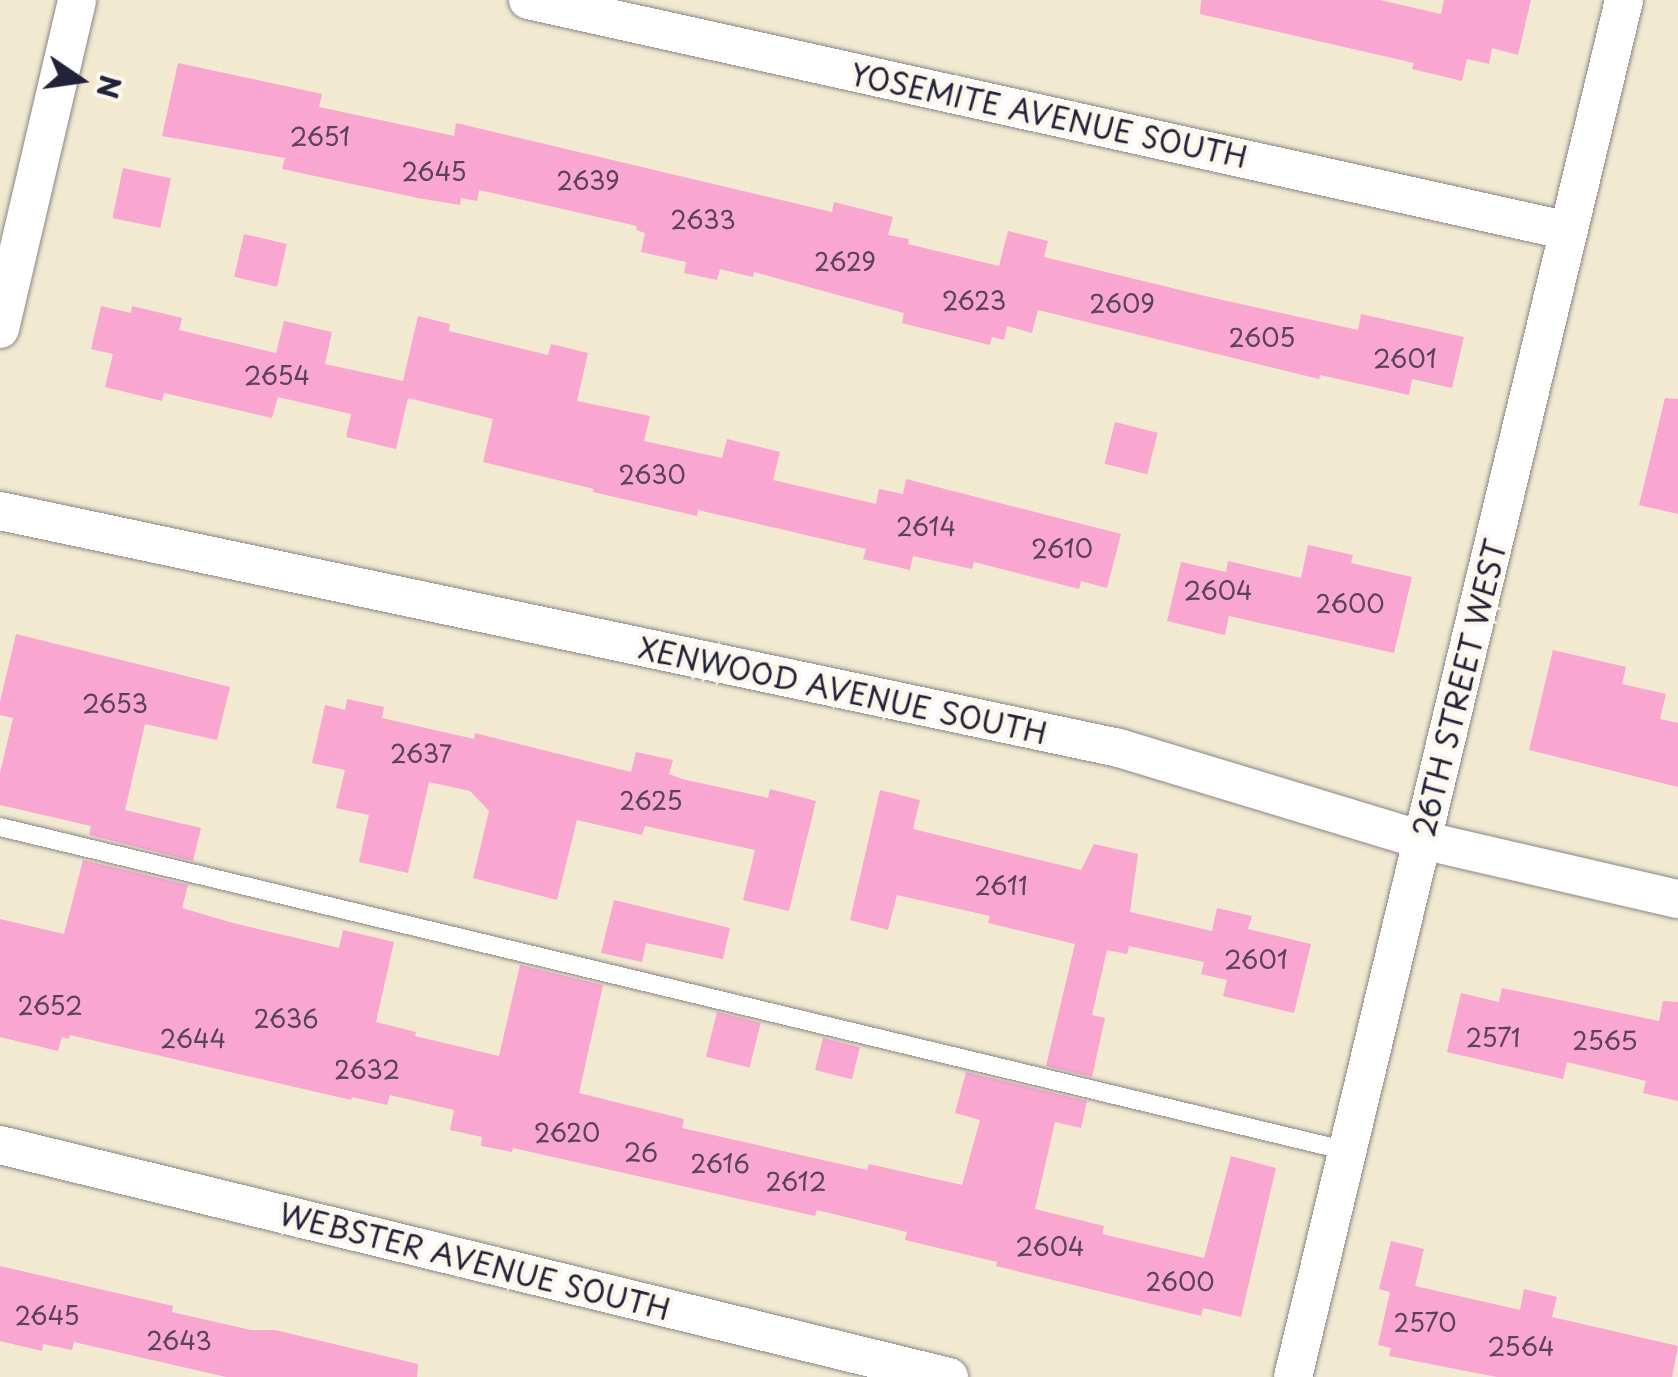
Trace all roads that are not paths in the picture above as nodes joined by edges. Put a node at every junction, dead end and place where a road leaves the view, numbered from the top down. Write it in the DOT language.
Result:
graph roads {
  1 [pos="77,0"];
  2 [pos="528,0"];
  3 [pos="1624,0"];
  4 [pos="1569,231"];
  5 [pos="0,329"];
  6 [pos="0,512"];
  7 [pos="0,828"];
  8 [pos="1422,840"];
  9 [pos="1678,899"];
  10 [pos="0,1145"];
  11 [pos="1347,1151"];
  12 [pos="949,1377"];
  13 [pos="1294,1377"];
  1 -- 5 [label="street"];
  2 -- 4 [label="street, YOSEMITE AVENUE SOUTH"];
  3 -- 4 [label="street, 26TH STREET WEST"];
  4 -- 8 [label="street, 26TH STREET WEST"];
  6 -- 8 [label="street, XENWOOD AVENUE SOUTH"];
  7 -- 11 [label="lane"];
  8 -- 9 [label="street, XENWOOD AVENUE SOUTH"];
  8 -- 11 [label="street, 26TH STREET WEST"];
  10 -- 12 [label="street, WEBSTER AVENUE SOUTH"];
  11 -- 13 [label="street, 26TH STREET WEST"];
}
